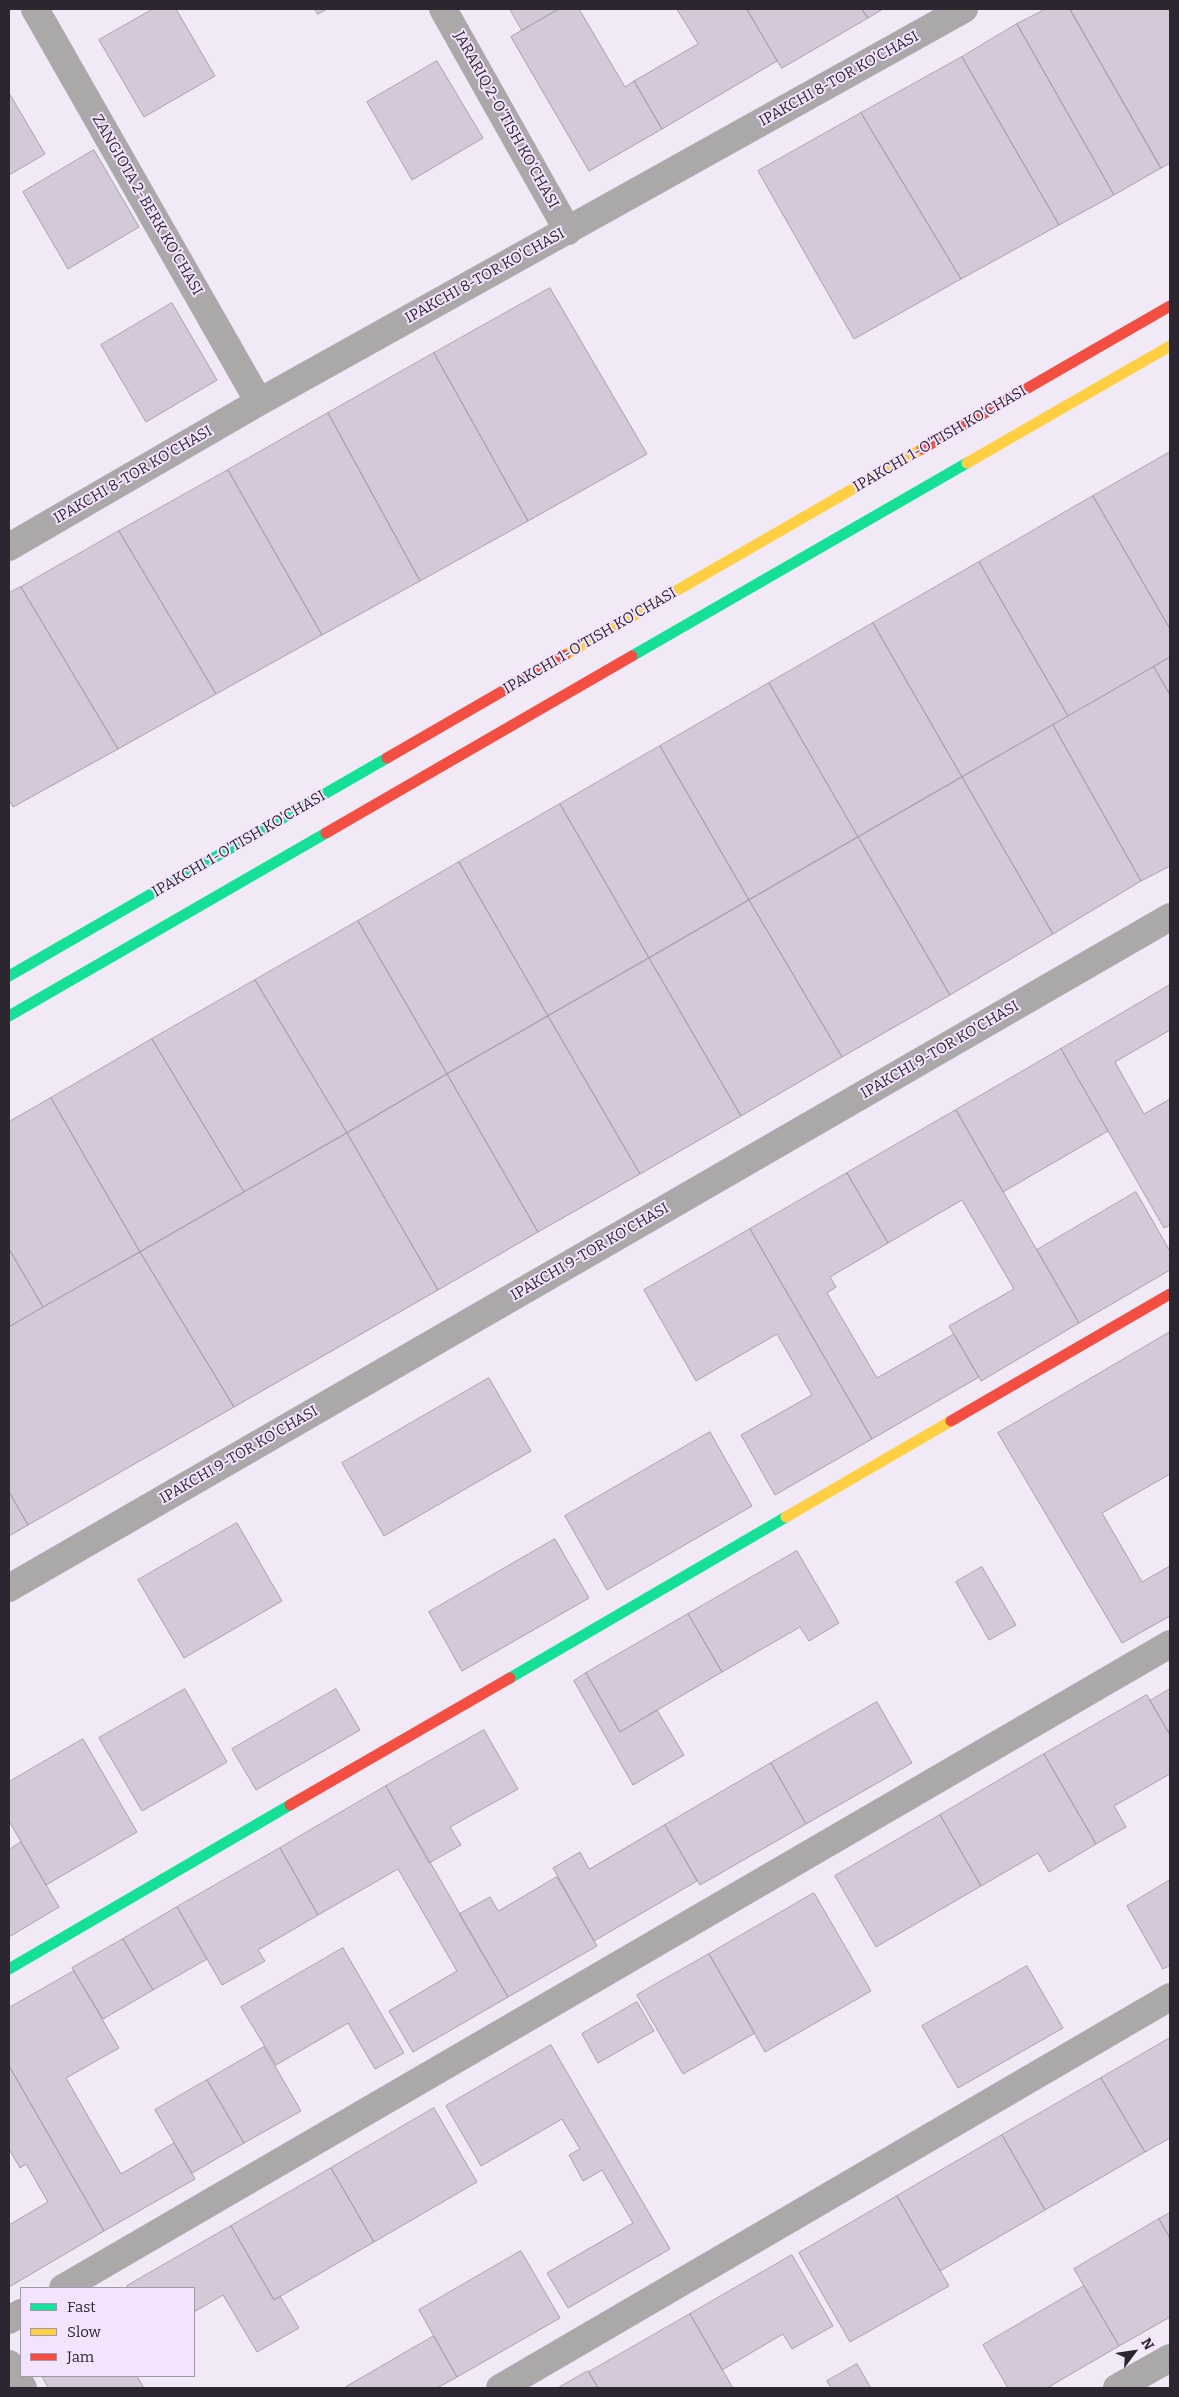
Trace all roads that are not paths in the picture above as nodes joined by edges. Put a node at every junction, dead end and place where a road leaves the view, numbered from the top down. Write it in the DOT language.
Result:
graph roads {
  1 [pos="34,9"];
  2 [pos="443,9"];
  3 [pos="964,9"];
  4 [pos="568,230"];
  5 [pos="1170,306"];
  6 [pos="1170,346"];
  7 [pos="259,402"];
  8 [pos="9,547"];
  9 [pos="1170,917"];
  10 [pos="9,976"];
  11 [pos="9,1016"];
  12 [pos="1170,1294"];
  13 [pos="9,1588"];
  14 [pos="1170,1644"];
  15 [pos="9,1969"];
  16 [pos="1170,1997"];
  17 [pos="65,2287"];
  18 [pos="20,2314"];
  19 [pos="9,2320"];
  20 [pos="1170,2358"];
  21 [pos="9,2364"];
  22 [pos="23,2388"];
  23 [pos="500,2388"];
  24 [pos="1117,2388"];
  1 -- 7 [label="street, ZANGIOTA 2-BERK KO'CHASI"];
  2 -- 4 [label="street, JARARIQ 2-O'TISH KO'CHASI"];
  3 -- 4 [label="street, IPAKCHI 8-TOR KO'CHASI"];
  4 -- 7 [label="street, IPAKCHI 8-TOR KO'CHASI"];
  5 -- 10 [label="main road, IPAKCHI 1-O'TISH KO'CHASI"];
  6 -- 11 [label="main road"];
  7 -- 8 [label="street, IPAKCHI 8-TOR KO'CHASI"];
  9 -- 13 [label="street, IPAKCHI 9-TOR KO'CHASI"];
  12 -- 15 [label="main road"];
  14 -- 17 [label="street"];
  16 -- 23 [label="street"];
  18 -- 19 [label="street"];
  20 -- 24 [label="street"];
  21 -- 22 [label="street"];
}
